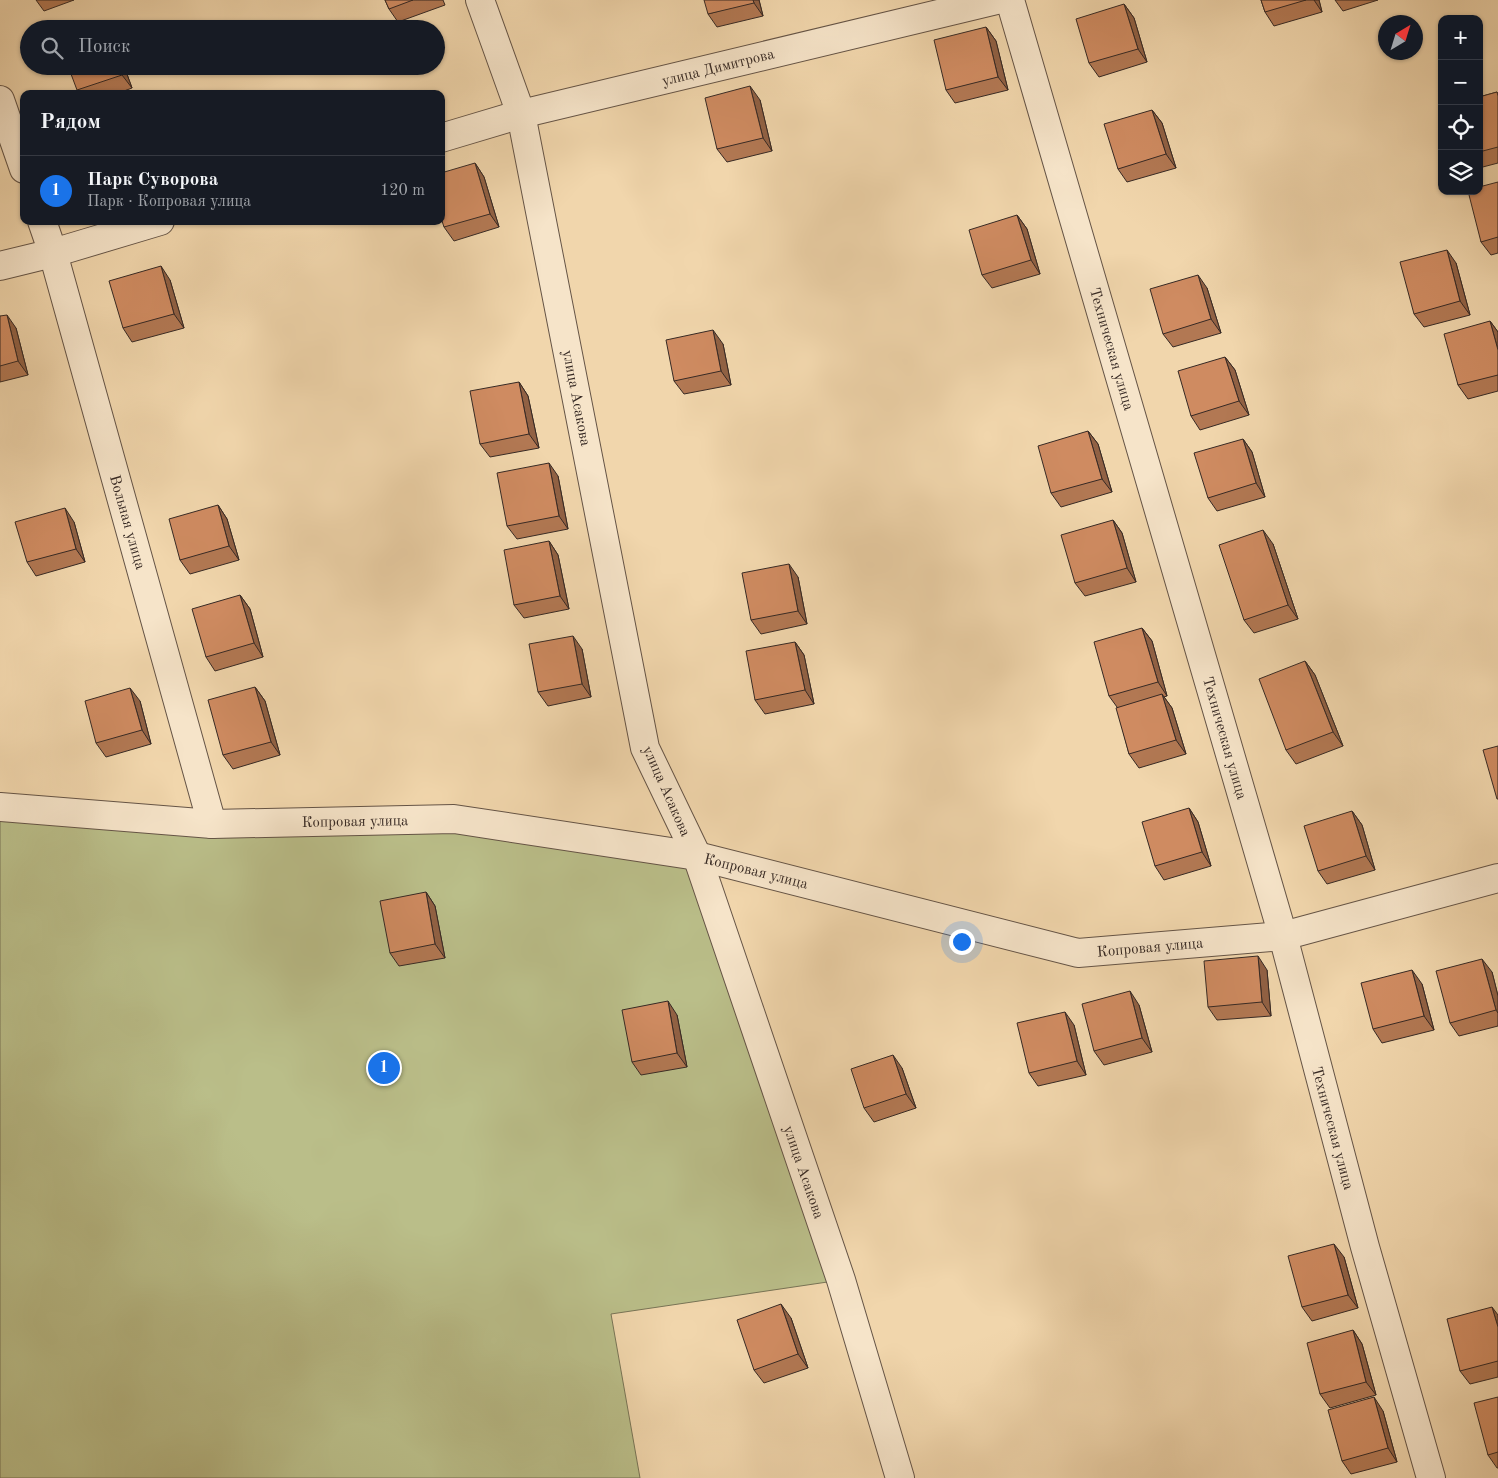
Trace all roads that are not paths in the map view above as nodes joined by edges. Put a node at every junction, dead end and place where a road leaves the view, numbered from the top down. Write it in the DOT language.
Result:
graph roads {
  1 [pos="480,0"];
  2 [pos="996,0"];
  3 [pos="1010,0"];
  4 [pos="0,100"];
  5 [pos="521,114"];
  6 [pos="445,137"];
  7 [pos="20,158"];
  8 [pos="43,225"];
  9 [pos="147,225"];
  10 [pos="53,253"];
  11 [pos="0,266"];
  12 [pos="0,807"];
  13 [pos="212,824"];
  14 [pos="697,856"];
  15 [pos="1498,878"];
  16 [pos="1282,936"];
  17 [pos="900,1478"];
  18 [pos="1431,1478"];
  1 -- 5 [label="street, улица Асакова"];
  2 -- 5 [label="street, улица Димитрова"];
  3 -- 16 [label="street, Техническая улица"];
  4 -- 7 [label="street"];
  5 -- 6 [label="street, улица Димитрова"];
  5 -- 14 [label="street, улица Асакова"];
  8 -- 10 [label="street, Вольная улица"];
  9 -- 10 [label="street"];
  10 -- 11 [label="street"];
  10 -- 13 [label="street, Вольная улица"];
  12 -- 13 [label="street, Копровая улица"];
  13 -- 14 [label="street, Копровая улица"];
  14 -- 16 [label="street, Копровая улица"];
  14 -- 17 [label="street, улица Асакова"];
  15 -- 16 [label="street, Копровая улица"];
  16 -- 18 [label="street, Техническая улица"];
}
